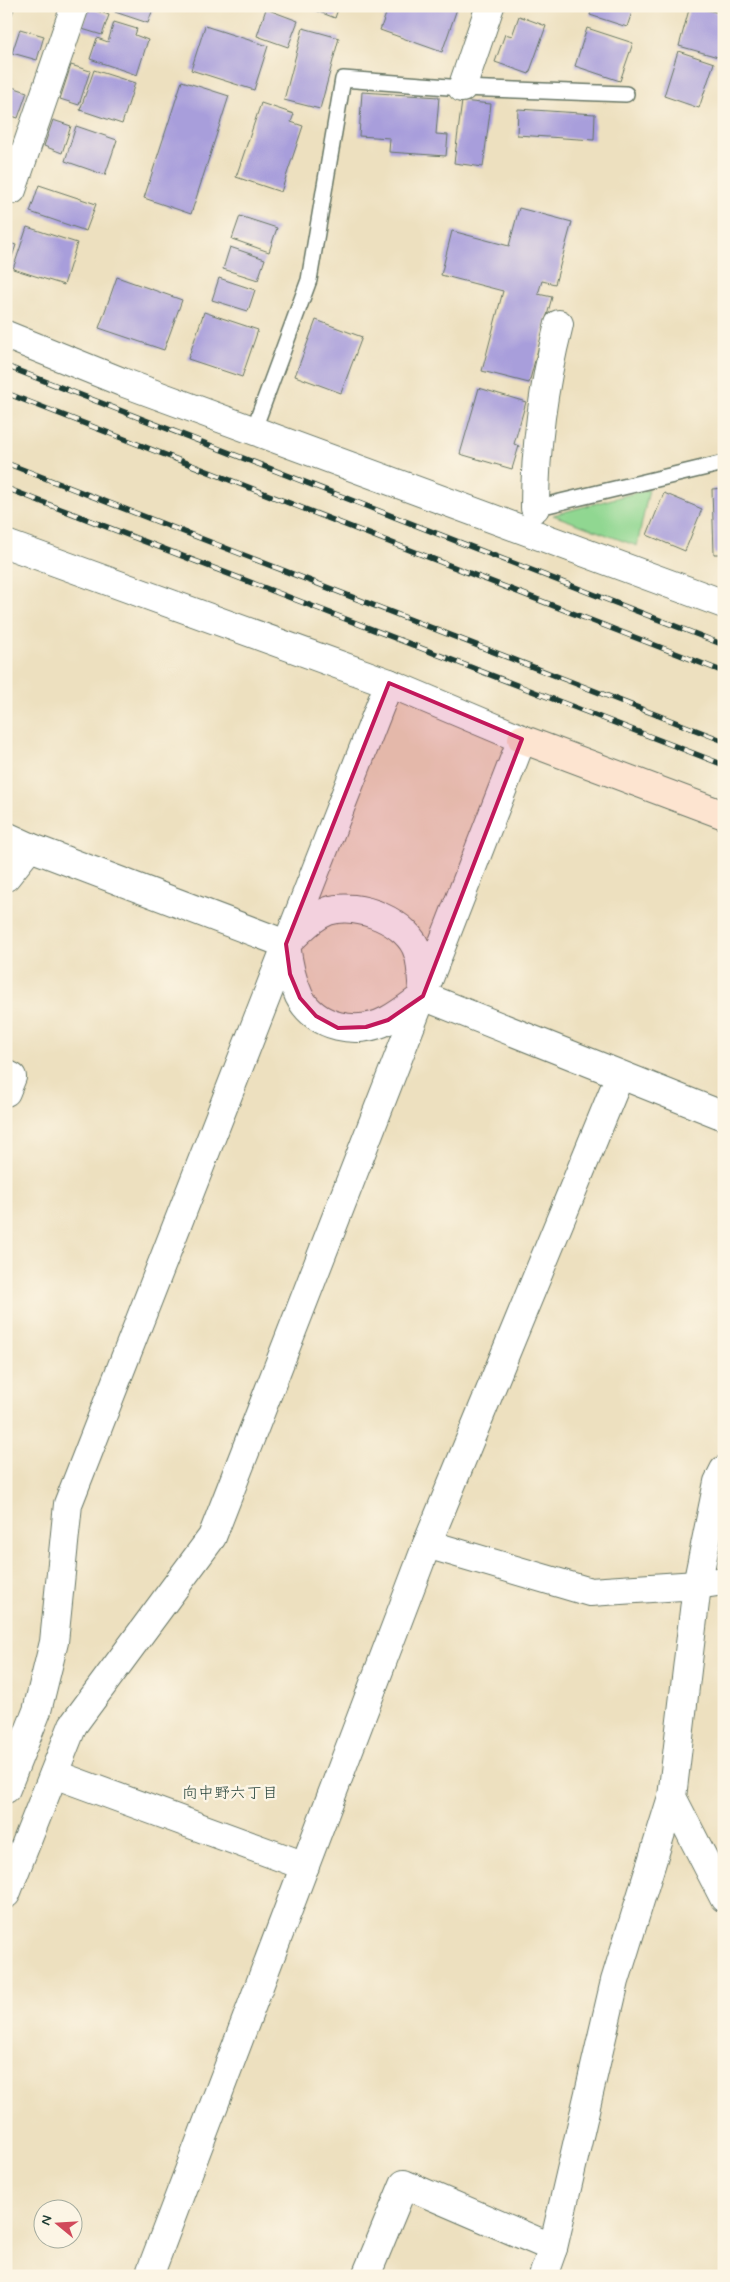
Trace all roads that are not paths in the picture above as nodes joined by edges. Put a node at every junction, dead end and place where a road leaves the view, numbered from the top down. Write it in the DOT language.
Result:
graph roads {
  1 [pos="74,6"];
  2 [pos="490,6"];
  3 [pos="462,88"];
  4 [pos="626,94"];
  5 [pos="6,188"];
  6 [pos="559,324"];
  7 [pos="6,335"];
  8 [pos="254,429"];
  9 [pos="724,463"];
  10 [pos="530,519"];
  11 [pos="6,544"];
  12 [pos="724,604"];
  13 [pos="389,682"];
  14 [pos="522,739"];
  15 [pos="724,815"];
  16 [pos="18,841"];
  17 [pos="6,877"];
  18 [pos="286,944"];
  19 [pos="423,996"];
  20 [pos="6,1074"];
  21 [pos="620,1075"];
  22 [pos="6,1092"];
  23 [pos="724,1116"];
  24 [pos="724,1470"];
  25 [pos="427,1544"];
  26 [pos="724,1581"];
  27 [pos="697,1585"];
  28 [pos="12,1759"];
  29 [pos="54,1774"];
  30 [pos="6,1790"];
  31 [pos="672,1796"];
  32 [pos="305,1866"];
  33 [pos="6,1894"];
  34 [pos="724,1898"];
  35 [pos="553,2248"];
  36 [pos="149,2276"];
  37 [pos="366,2276"];
  38 [pos="543,2276"];
  1 -- 5 [label="street"];
  2 -- 3 [label="street"];
  3 -- 4 [label="lane"];
  3 -- 8 [label="lane"];
  6 -- 10 [label="street"];
  7 -- 8 [label="street"];
  8 -- 10 [label="street"];
  9 -- 10 [label="lane"];
  10 -- 12 [label="street"];
  11 -- 13 [label="street"];
  13 -- 14 [label="street"];
  13 -- 18 [label="street"];
  14 -- 15 [label="street"];
  14 -- 19 [label="street"];
  16 -- 17 [label="street"];
  16 -- 18 [label="street"];
  18 -- 19 [label="street"];
  18 -- 19 [label="street"];
  18 -- 28 [label="street"];
  19 -- 21 [label="street"];
  19 -- 29 [label="street"];
  20 -- 22 [label="street"];
  21 -- 23 [label="street"];
  21 -- 25 [label="street"];
  24 -- 27 [label="street"];
  25 -- 27 [label="street"];
  25 -- 32 [label="street"];
  26 -- 27 [label="street"];
  27 -- 31 [label="street"];
  28 -- 30 [label="street"];
  29 -- 32 [label="street"];
  29 -- 33 [label="street"];
  31 -- 34 [label="street"];
  31 -- 35 [label="street"];
  32 -- 36 [label="street"];
  35 -- 37 [label="street"];
  35 -- 38 [label="street"];
}
